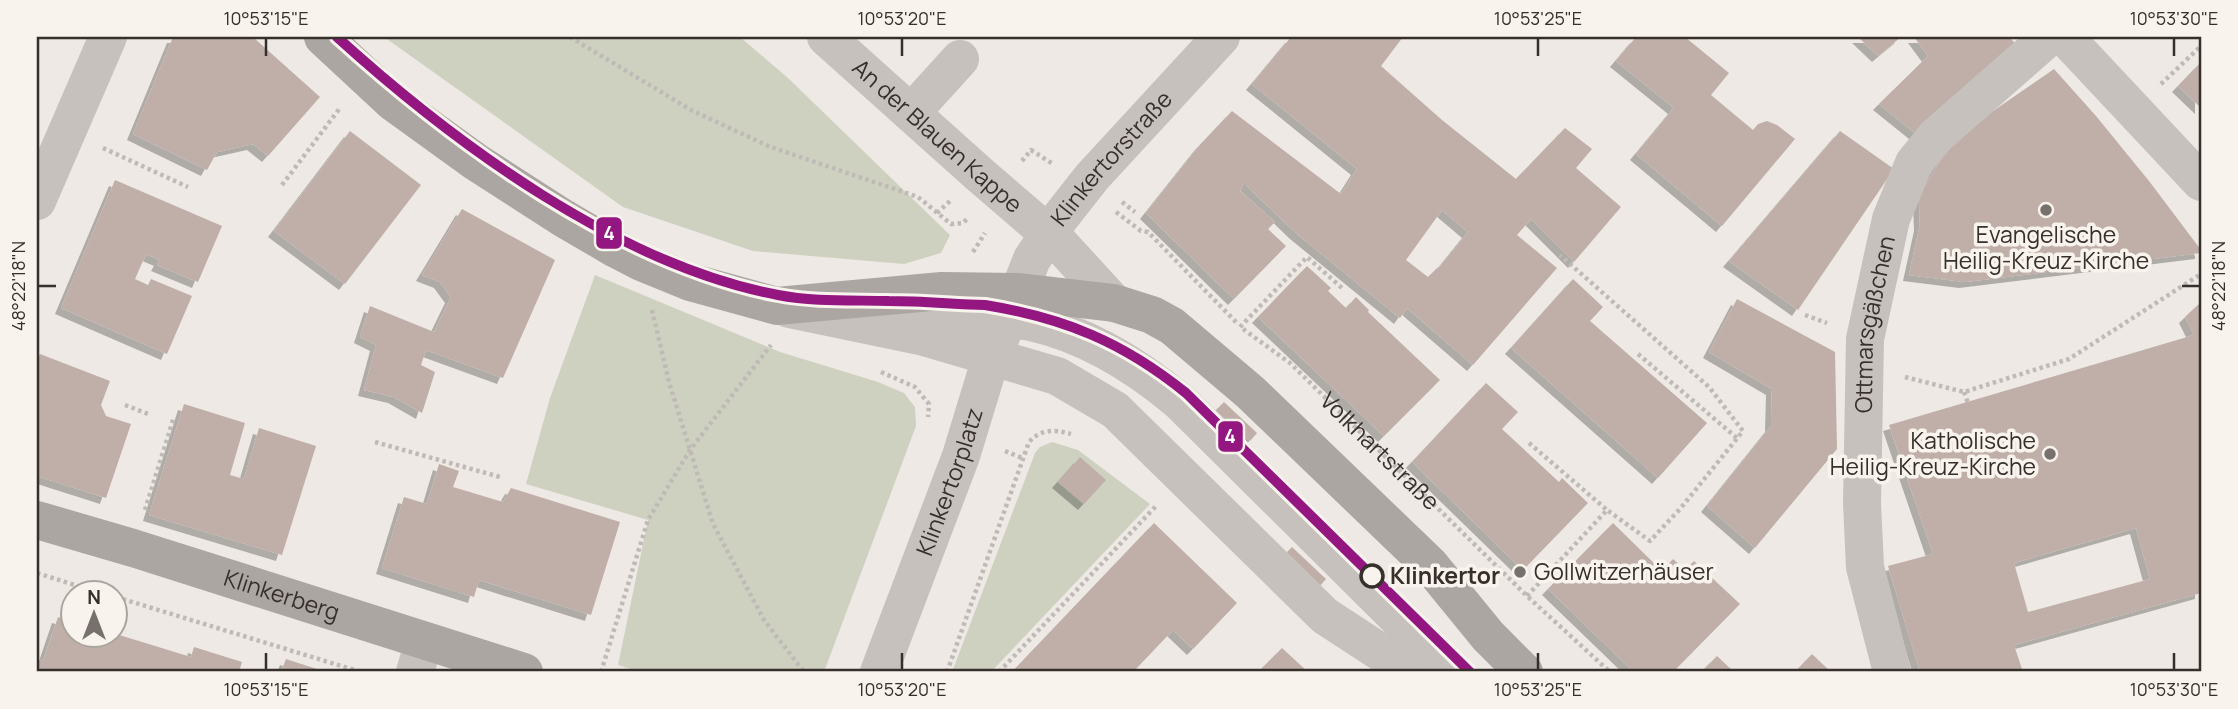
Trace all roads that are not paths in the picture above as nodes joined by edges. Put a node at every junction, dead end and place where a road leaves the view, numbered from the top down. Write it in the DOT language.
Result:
graph roads {
  1 [pos="108,37"];
  2 [pos="323,37"];
  3 [pos="826,37"];
  4 [pos="2049,37"];
  5 [pos="2065,37"];
  6 [pos="1207,41"];
  7 [pos="960,59"];
  8 [pos="911,113"];
  9 [pos="2201,182"];
  10 [pos="37,201"];
  11 [pos="1049,234"];
  12 [pos="1114,303"];
  13 [pos="1014,305"];
  14 [pos="787,309"];
  15 [pos="993,356"];
  16 [pos="37,520"];
  17 [pos="419,657"];
  18 [pos="524,672"];
  19 [pos="878,672"];
  20 [pos="1406,672"];
  21 [pos="1452,672"];
  22 [pos="1524,672"];
  23 [pos="1892,672"];
  1 -- 10 [label="street"];
  2 -- 14 [label="main road"];
  3 -- 8 [label="street, An der Blauen Kappe"];
  4 -- 23 [label="street, Ottmarsgäßchen"];
  5 -- 9 [label="street"];
  6 -- 11 [label="street, Klinkertorstraße"];
  7 -- 8 [label="street"];
  8 -- 11 [label="street, An der Blauen Kappe"];
  11 -- 12 [label="street, Volkhartstraße"];
  11 -- 13 [label="street, Klinkertorstraße"];
  12 -- 13 [label="main road, Volkhartstraße"];
  12 -- 22 [label="main road, Volkhartstraße"];
  13 -- 14 [label="main road, Volkhartstraße"];
  13 -- 15 [label="street, Klinkertorplatz"];
  13 -- 21 [label="street"];
  14 -- 15 [label="street"];
  15 -- 19 [label="street, Klinkertorplatz"];
  15 -- 20 [label="street"];
  16 -- 17 [label="main road, Klinkerberg"];
  17 -- 18 [label="main road, Klinkerberg"];
}
